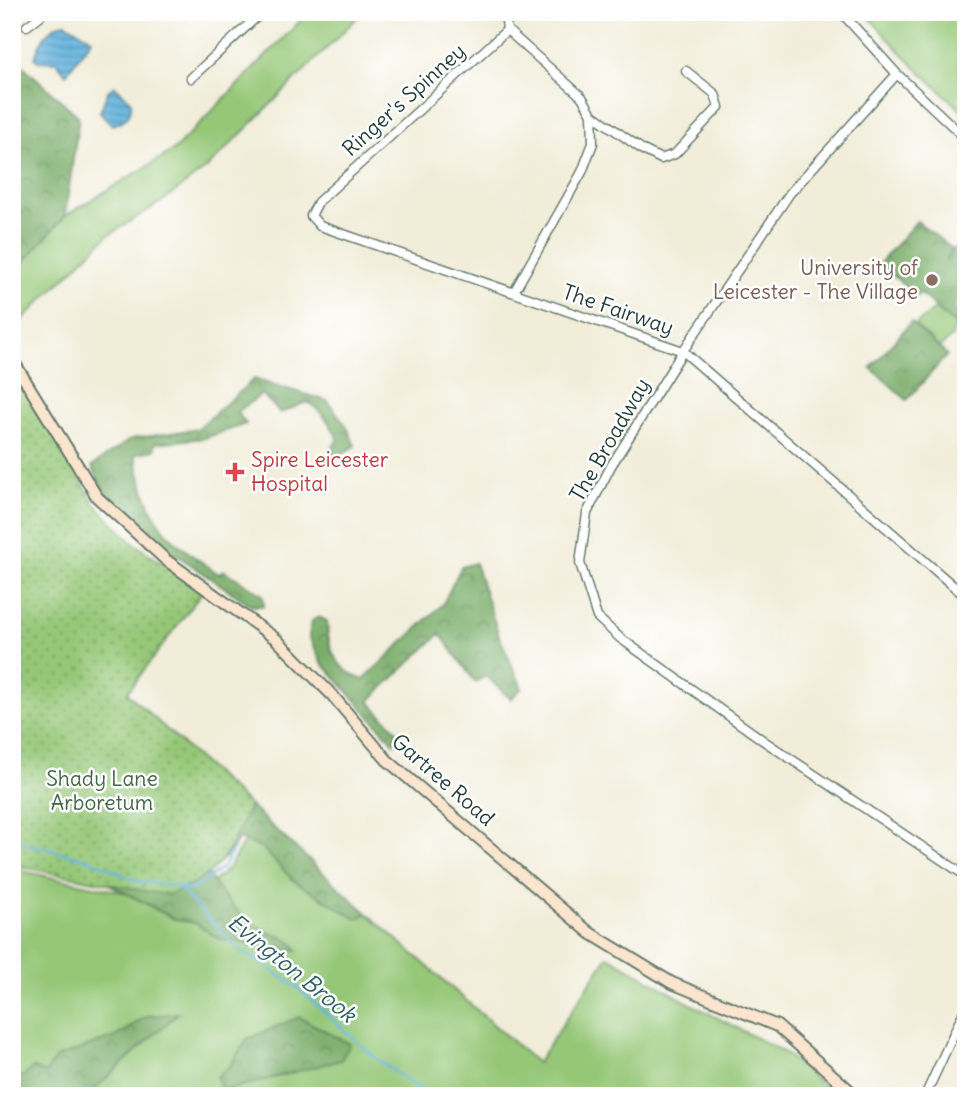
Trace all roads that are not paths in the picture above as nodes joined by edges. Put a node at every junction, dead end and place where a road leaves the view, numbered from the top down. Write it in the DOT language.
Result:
graph roads {
  1 [pos="262,12"];
  2 [pos="505,12"];
  3 [pos="841,12"];
  4 [pos="36,16"];
  5 [pos="251,16"];
  6 [pos="27,26"];
  7 [pos="507,30"];
  8 [pos="686,71"];
  9 [pos="897,74"];
  10 [pos="191,78"];
  11 [pos="592,114"];
  12 [pos="966,139"];
  13 [pos="311,216"];
  14 [pos="514,292"];
  15 [pos="683,351"];
  16 [pos="12,359"];
  17 [pos="966,597"];
  18 [pos="966,876"];
  19 [pos="966,1007"];
  20 [pos="856,1096"];
  21 [pos="925,1096"];
  1 -- 5 [label="street"];
  2 -- 7 [label="street"];
  3 -- 9 [label="street"];
  4 -- 6 [label="street"];
  5 -- 10 [label="street"];
  7 -- 11 [label="street"];
  7 -- 13 [label="street, Ringer's Spinney"];
  8 -- 11 [label="street"];
  9 -- 12 [label="street"];
  9 -- 15 [label="street, The Broadway"];
  11 -- 14 [label="street"];
  13 -- 14 [label="street, The Fairway"];
  14 -- 15 [label="street, The Fairway"];
  15 -- 17 [label="street, The Fairway"];
  15 -- 18 [label="street, The Broadway"];
  16 -- 20 [label="main road, Gartree Road"];
  19 -- 21 [label="street"];
}
